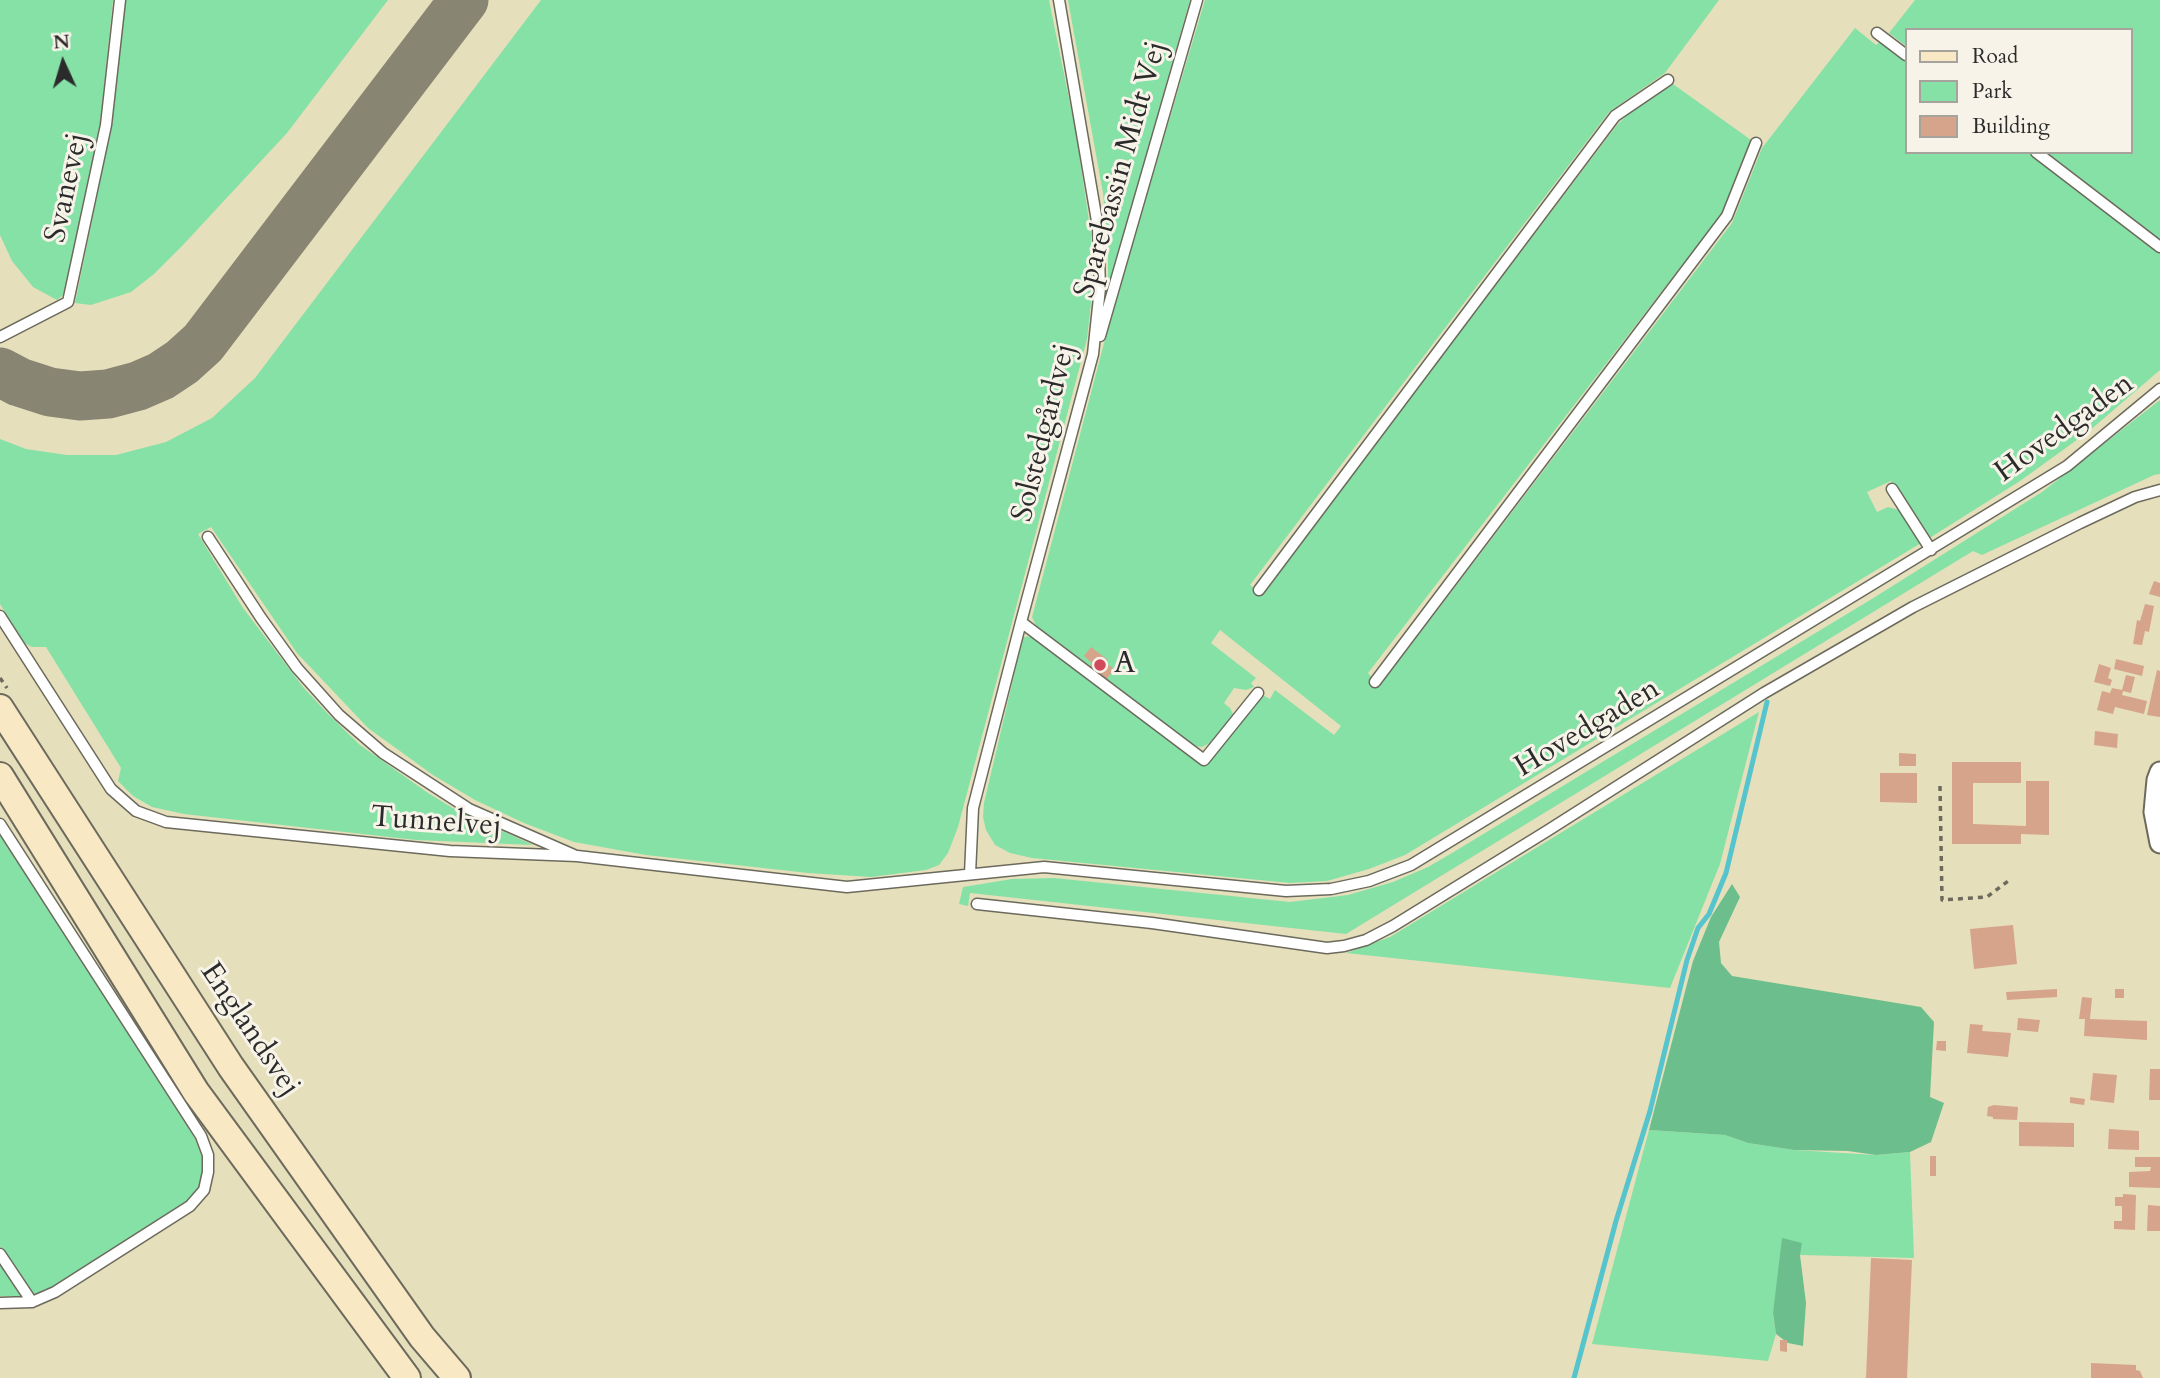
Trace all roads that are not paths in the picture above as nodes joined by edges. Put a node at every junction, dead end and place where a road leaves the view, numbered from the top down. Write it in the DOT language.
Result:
graph roads {
  1 [pos="120,0"];
  2 [pos="1059,0"];
  3 [pos="1197,0"];
  4 [pos="1877,33"];
  5 [pos="1904,53"];
  6 [pos="1668,80"];
  7 [pos="1756,143"];
  8 [pos="2039,154"];
  9 [pos="2160,247"];
  10 [pos="0,337"];
  11 [pos="1093,354"];
  12 [pos="2160,388"];
  13 [pos="1892,489"];
  14 [pos="2160,490"];
  15 [pos="208,537"];
  16 [pos="1931,550"];
  17 [pos="1259,590"];
  18 [pos="0,616"];
  19 [pos="1020,622"];
  20 [pos="1375,682"];
  21 [pos="1258,693"];
  22 [pos="0,708"];
  23 [pos="2160,772"];
  24 [pos="0,776"];
  25 [pos="0,824"];
  26 [pos="2160,842"];
  27 [pos="577,856"];
  28 [pos="970,874"];
  29 [pos="977,904"];
  30 [pos="0,1254"];
  31 [pos="32,1302"];
  32 [pos="0,1303"];
  33 [pos="407,1378"];
  34 [pos="457,1378"];
  1 -- 10 [label="lane, Svanevej"];
  2 -- 11 [label="lane, Solstedgårdvej"];
  3 -- 11 [label="lane, Sparebassin Midt Vej"];
  4 -- 5 [label="lane"];
  6 -- 17 [label="lane"];
  7 -- 20 [label="lane"];
  8 -- 9 [label="lane"];
  11 -- 19 [label="lane, Solstedgårdvej"];
  12 -- 16 [label="lane, Hovedgaden"];
  13 -- 16 [label="lane"];
  14 -- 29 [label="lane"];
  15 -- 27 [label="lane"];
  16 -- 28 [label="lane, Hovedgaden"];
  18 -- 27 [label="lane, Tunnelvej"];
  19 -- 21 [label="lane"];
  19 -- 28 [label="lane, Solstedgårdvej"];
  22 -- 34 [label="main road, Englandsvej"];
  23 -- 26 [label="street"];
  24 -- 33 [label="main road"];
  25 -- 31 [label="lane"];
  27 -- 28 [label="lane, Tunnelvej"];
  30 -- 31 [label="lane"];
  31 -- 32 [label="lane"];
}
